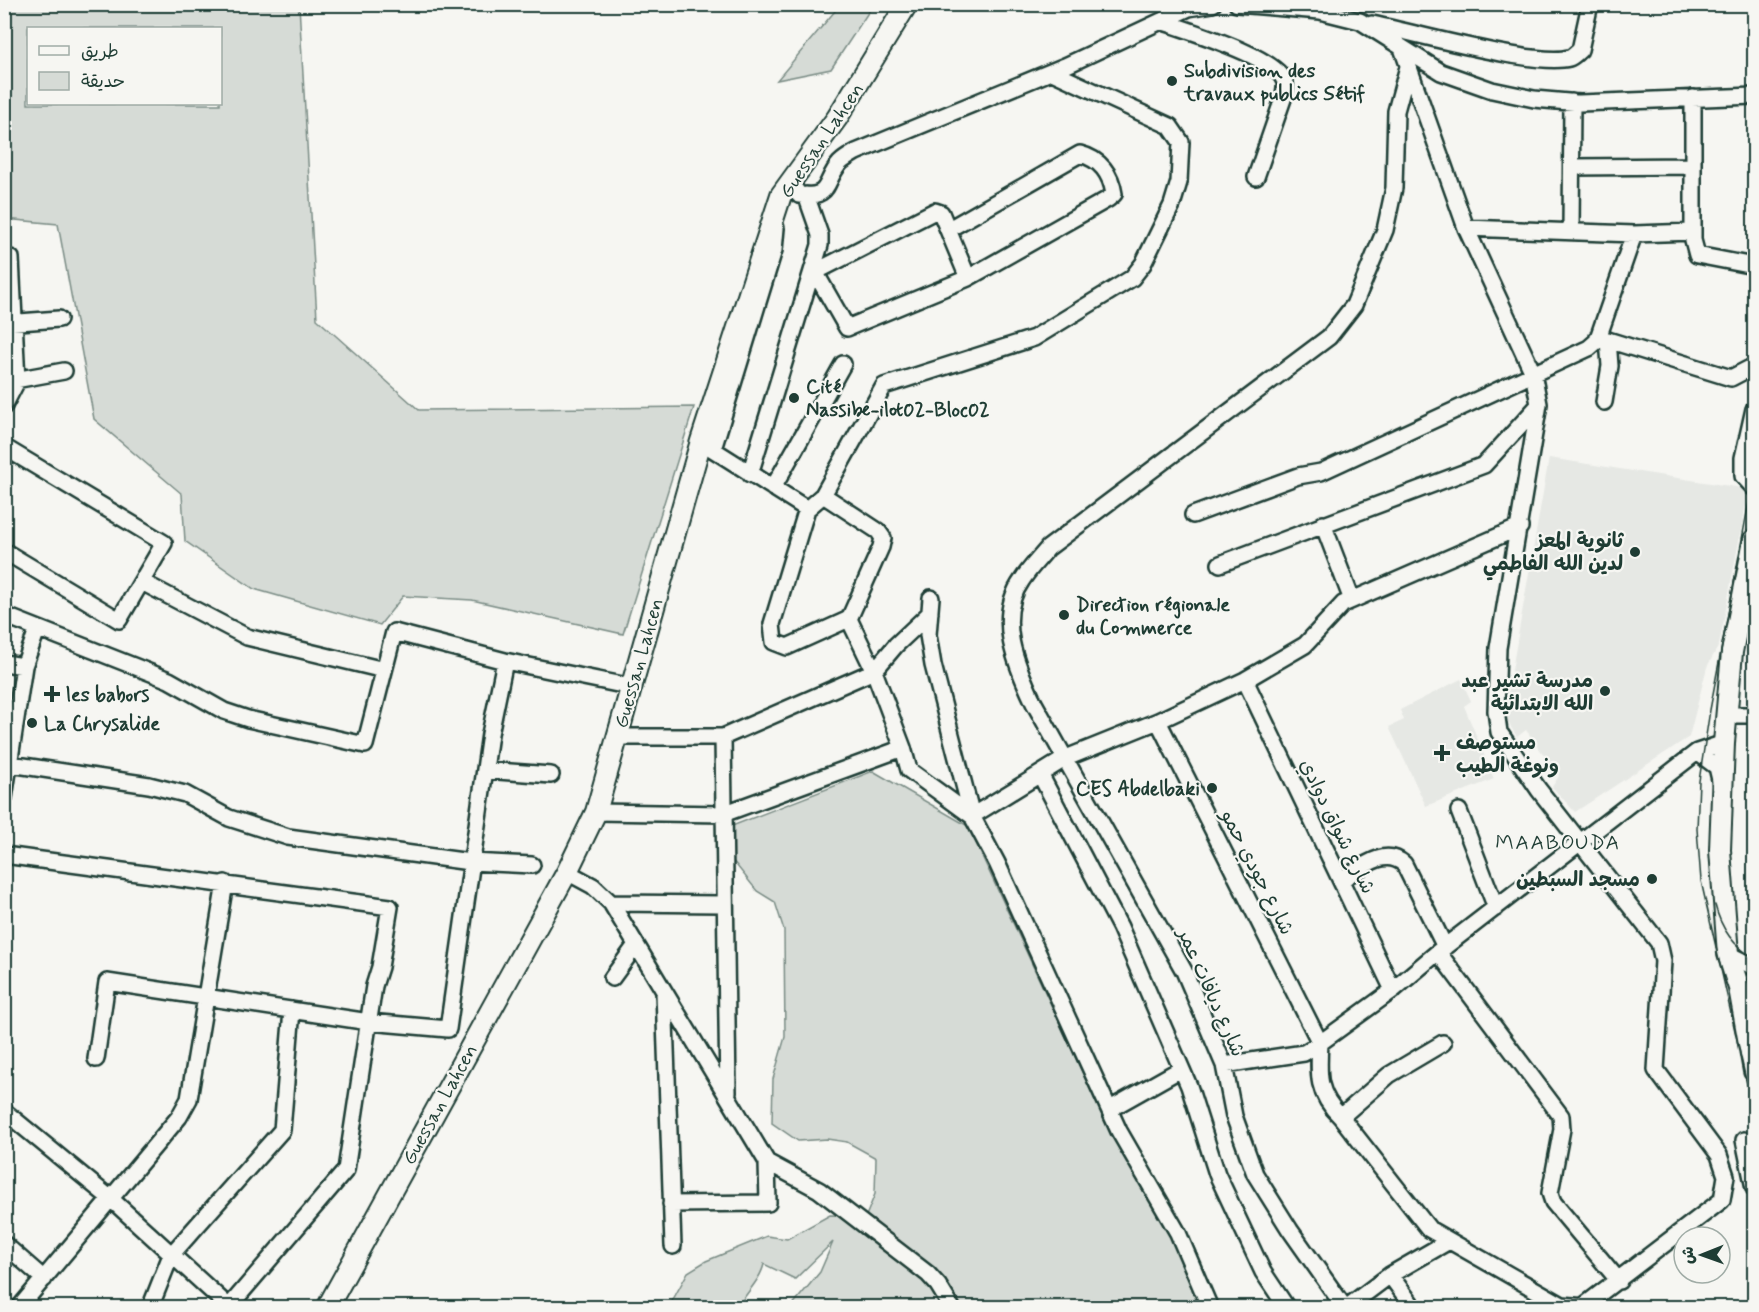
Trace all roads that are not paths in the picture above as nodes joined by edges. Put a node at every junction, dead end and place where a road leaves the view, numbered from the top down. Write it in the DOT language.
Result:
graph roads {
  1 [pos="907,4"];
  2 [pos="1213,4"];
  3 [pos="1237,4"];
  4 [pos="1590,4"];
  5 [pos="1161,21"];
  6 [pos="1360,21"];
  7 [pos="1402,48"];
  8 [pos="1409,63"];
  9 [pos="1052,72"];
  10 [pos="1755,96"];
  11 [pos="1693,98"];
  12 [pos="1572,102"];
  13 [pos="1693,166"];
  14 [pos="1573,167"];
  15 [pos="1256,177"];
  16 [pos="798,189"];
  17 [pos="1466,228"];
  18 [pos="949,229"];
  19 [pos="1571,231"];
  20 [pos="1693,232"];
  21 [pos="1634,234"];
  22 [pos="12,258"];
  23 [pos="1755,266"];
  24 [pos="814,270"];
  25 [pos="968,278"];
  26 [pos="59,319"];
  27 [pos="10,322"];
  28 [pos="1603,338"];
  29 [pos="843,364"];
  30 [pos="1755,366"];
  31 [pos="64,371"];
  32 [pos="1533,373"];
  33 [pos="11,382"];
  34 [pos="1604,402"];
  35 [pos="1539,404"];
  36 [pos="4,406"];
  37 [pos="1755,409"];
  38 [pos="707,445"];
  39 [pos="4,447"];
  40 [pos="750,474"];
  41 [pos="773,488"];
  42 [pos="1755,488"];
  43 [pos="823,495"];
  44 [pos="807,509"];
  45 [pos="1193,515"];
  46 [pos="1323,524"];
  47 [pos="1520,527"];
  48 [pos="1755,540"];
  49 [pos="4,551"];
  50 [pos="1220,564"];
  51 [pos="142,582"];
  52 [pos="1352,600"];
  53 [pos="4,615"];
  54 [pos="849,619"];
  55 [pos="37,630"];
  56 [pos="505,661"];
  57 [pos="4,663"];
  58 [pos="24,666"];
  59 [pos="384,670"];
  60 [pos="874,671"];
  61 [pos="1245,680"];
  62 [pos="632,687"];
  63 [pos="1726,715"];
  64 [pos="1755,715"];
  65 [pos="1158,721"];
  66 [pos="616,737"];
  67 [pos="723,738"];
  68 [pos="1724,743"];
  69 [pos="903,748"];
  70 [pos="1697,752"];
  71 [pos="1066,758"];
  72 [pos="7,763"];
  73 [pos="485,770"];
  74 [pos="551,775"];
  75 [pos="1041,776"];
  76 [pos="1721,786"];
  77 [pos="4,798"];
  78 [pos="1458,811"];
  79 [pos="596,812"];
  80 [pos="723,814"];
  81 [pos="972,816"];
  82 [pos="1581,842"];
  83 [pos="4,855"];
  84 [pos="470,862"];
  85 [pos="532,866"];
  86 [pos="567,872"];
  87 [pos="1341,880"];
  88 [pos="225,883"];
  89 [pos="611,903"];
  90 [pos="723,904"];
  91 [pos="1496,908"];
  92 [pos="636,945"];
  93 [pos="1441,950"];
  94 [pos="1728,954"];
  95 [pos="1755,967"];
  96 [pos="612,978"];
  97 [pos="1393,990"];
  98 [pos="664,992"];
  99 [pos="206,997"];
  100 [pos="292,1010"];
  101 [pos="369,1022"];
  102 [pos="1443,1042"];
  103 [pos="1320,1043"];
  104 [pos="96,1059"];
  105 [pos="1224,1065"];
  106 [pos="1181,1069"];
  107 [pos="1755,1071"];
  108 [pos="728,1093"];
  109 [pos="1110,1109"];
  110 [pos="4,1111"];
  111 [pos="1341,1117"];
  112 [pos="1744,1140"];
  113 [pos="767,1162"];
  114 [pos="1755,1188"];
  115 [pos="111,1199"];
  116 [pos="671,1204"];
  117 [pos="1449,1241"];
  118 [pos="4,1244"];
  119 [pos="673,1246"];
  120 [pos="171,1255"];
  121 [pos="1390,1275"];
  122 [pos="44,1278"];
  123 [pos="1619,1281"];
  124 [pos="228,1307"];
  125 [pos="1584,1307"];
  126 [pos="19,1308"];
  127 [pos="150,1308"];
  128 [pos="327,1308"];
  129 [pos="952,1308"];
  130 [pos="1210,1308"];
  131 [pos="1287,1308"];
  132 [pos="1346,1308"];
  133 [pos="1414,1308"];
  1 -- 16 [label="main road, Guessan Lahcen"];
  2 -- 5 [label="street"];
  3 -- 6 [label="street"];
  4 -- 6 [label="street"];
  5 -- 9 [label="street"];
  5 -- 15 [label="street"];
  6 -- 7 [label="street"];
  7 -- 8 [label="street"];
  7 -- 12 [label="street"];
  8 -- 17 [label="street"];
  8 -- 71 [label="street, شارع ديافات عمر"];
  9 -- 16 [label="street"];
  9 -- 43 [label="street"];
  10 -- 11 [label="street"];
  11 -- 12 [label="street"];
  11 -- 13 [label="street"];
  12 -- 14 [label="street"];
  13 -- 14 [label="street"];
  13 -- 20 [label="street"];
  14 -- 19 [label="street"];
  16 -- 24 [label="street"];
  16 -- 38 [label="main road, Guessan Lahcen"];
  17 -- 19 [label="street"];
  17 -- 32 [label="street"];
  18 -- 24 [label="street"];
  18 -- 25 [label="street"];
  18 -- 25 [label="street"];
  19 -- 21 [label="street"];
  20 -- 21 [label="street"];
  20 -- 23 [label="street"];
  21 -- 28 [label="street"];
  22 -- 27 [label="street"];
  24 -- 25 [label="street"];
  24 -- 40 [label="street"];
  26 -- 27 [label="street"];
  27 -- 33 [label="street"];
  28 -- 30 [label="street"];
  28 -- 32 [label="street"];
  28 -- 34 [label="street"];
  29 -- 41 [label="street"];
  31 -- 33 [label="street"];
  32 -- 35 [label="street"];
  32 -- 45 [label="street"];
  33 -- 36 [label="street"];
  35 -- 46 [label="street"];
  35 -- 47 [label="street"];
  37 -- 42 [label="street"];
  38 -- 40 [label="street"];
  38 -- 62 [label="main road, Guessan Lahcen"];
  39 -- 51 [label="street"];
  40 -- 41 [label="street"];
  41 -- 44 [label="street"];
  43 -- 44 [label="street"];
  43 -- 54 [label="street"];
  44 -- 54 [label="street"];
  46 -- 50 [label="street"];
  46 -- 52 [label="street"];
  47 -- 52 [label="street"];
  47 -- 82 [label="street"];
  48 -- 63 [label="main road"];
  49 -- 51 [label="street"];
  51 -- 59 [label="street"];
  52 -- 61 [label="street"];
  53 -- 55 [label="street"];
  54 -- 60 [label="street"];
  55 -- 58 [label="street"];
  55 -- 59 [label="street"];
  56 -- 59 [label="street"];
  56 -- 62 [label="street"];
  56 -- 73 [label="street"];
  57 -- 58 [label="street"];
  58 -- 72 [label="street"];
  60 -- 67 [label="street"];
  60 -- 69 [label="street"];
  60 -- 81 [label="street"];
  61 -- 65 [label="street"];
  61 -- 87 [label="street, شارع شواق دوادي"];
  62 -- 66 [label="main road, Guessan Lahcen"];
  63 -- 64 [label="street"];
  63 -- 68 [label="main road"];
  65 -- 71 [label="street"];
  65 -- 103 [label="street, شارع جودي حمو"];
  66 -- 67 [label="street"];
  66 -- 79 [label="main road, Guessan Lahcen"];
  67 -- 80 [label="street"];
  68 -- 70 [label="street"];
  68 -- 76 [label="main road"];
  69 -- 80 [label="street"];
  69 -- 81 [label="street"];
  70 -- 76 [label="street"];
  70 -- 82 [label="street"];
  71 -- 75 [label="street"];
  71 -- 105 [label="street, شارع ديافات عمر"];
  72 -- 77 [label="street"];
  72 -- 84 [label="street"];
  73 -- 74 [label="street"];
  73 -- 84 [label="street"];
  75 -- 81 [label="street"];
  75 -- 106 [label="street"];
  76 -- 94 [label="main road"];
  78 -- 91 [label="street"];
  79 -- 80 [label="street"];
  79 -- 86 [label="main road, Guessan Lahcen"];
  80 -- 90 [label="street"];
  81 -- 109 [label="street"];
  82 -- 91 [label="street"];
  82 -- 123 [label="street"];
  83 -- 88 [label="street"];
  84 -- 85 [label="street"];
  84 -- 101 [label="street"];
  86 -- 89 [label="street"];
  86 -- 128 [label="main road, Guessan Lahcen"];
  87 -- 93 [label="street"];
  87 -- 97 [label="street, شارع شواق دوادي"];
  88 -- 99 [label="street"];
  88 -- 101 [label="street"];
  89 -- 90 [label="street"];
  89 -- 92 [label="street"];
  90 -- 108 [label="street"];
  91 -- 93 [label="street"];
  92 -- 96 [label="street"];
  92 -- 98 [label="street"];
  93 -- 97 [label="street"];
  93 -- 123 [label="street"];
  94 -- 95 [label="street"];
  94 -- 107 [label="main road"];
  97 -- 103 [label="street"];
  98 -- 108 [label="street"];
  98 -- 116 [label="street"];
  99 -- 100 [label="street"];
  99 -- 104 [label="street"];
  99 -- 115 [label="street"];
  100 -- 101 [label="street"];
  100 -- 120 [label="street"];
  101 -- 124 [label="street"];
  102 -- 111 [label="street"];
  103 -- 105 [label="street"];
  103 -- 111 [label="street"];
  105 -- 132 [label="street, شارع ديافات عمر"];
  106 -- 109 [label="street"];
  106 -- 131 [label="street"];
  108 -- 113 [label="street"];
  109 -- 130 [label="street"];
  110 -- 115 [label="street"];
  111 -- 117 [label="street"];
  112 -- 114 [label="street"];
  113 -- 116 [label="street"];
  113 -- 129 [label="street"];
  115 -- 120 [label="street"];
  115 -- 122 [label="street"];
  116 -- 119 [label="street"];
  117 -- 121 [label="street"];
  117 -- 125 [label="street"];
  118 -- 122 [label="street"];
  120 -- 124 [label="street"];
  120 -- 127 [label="street"];
  121 -- 132 [label="street"];
  121 -- 133 [label="street"];
  122 -- 126 [label="street"];
  123 -- 125 [label="street"];
}
